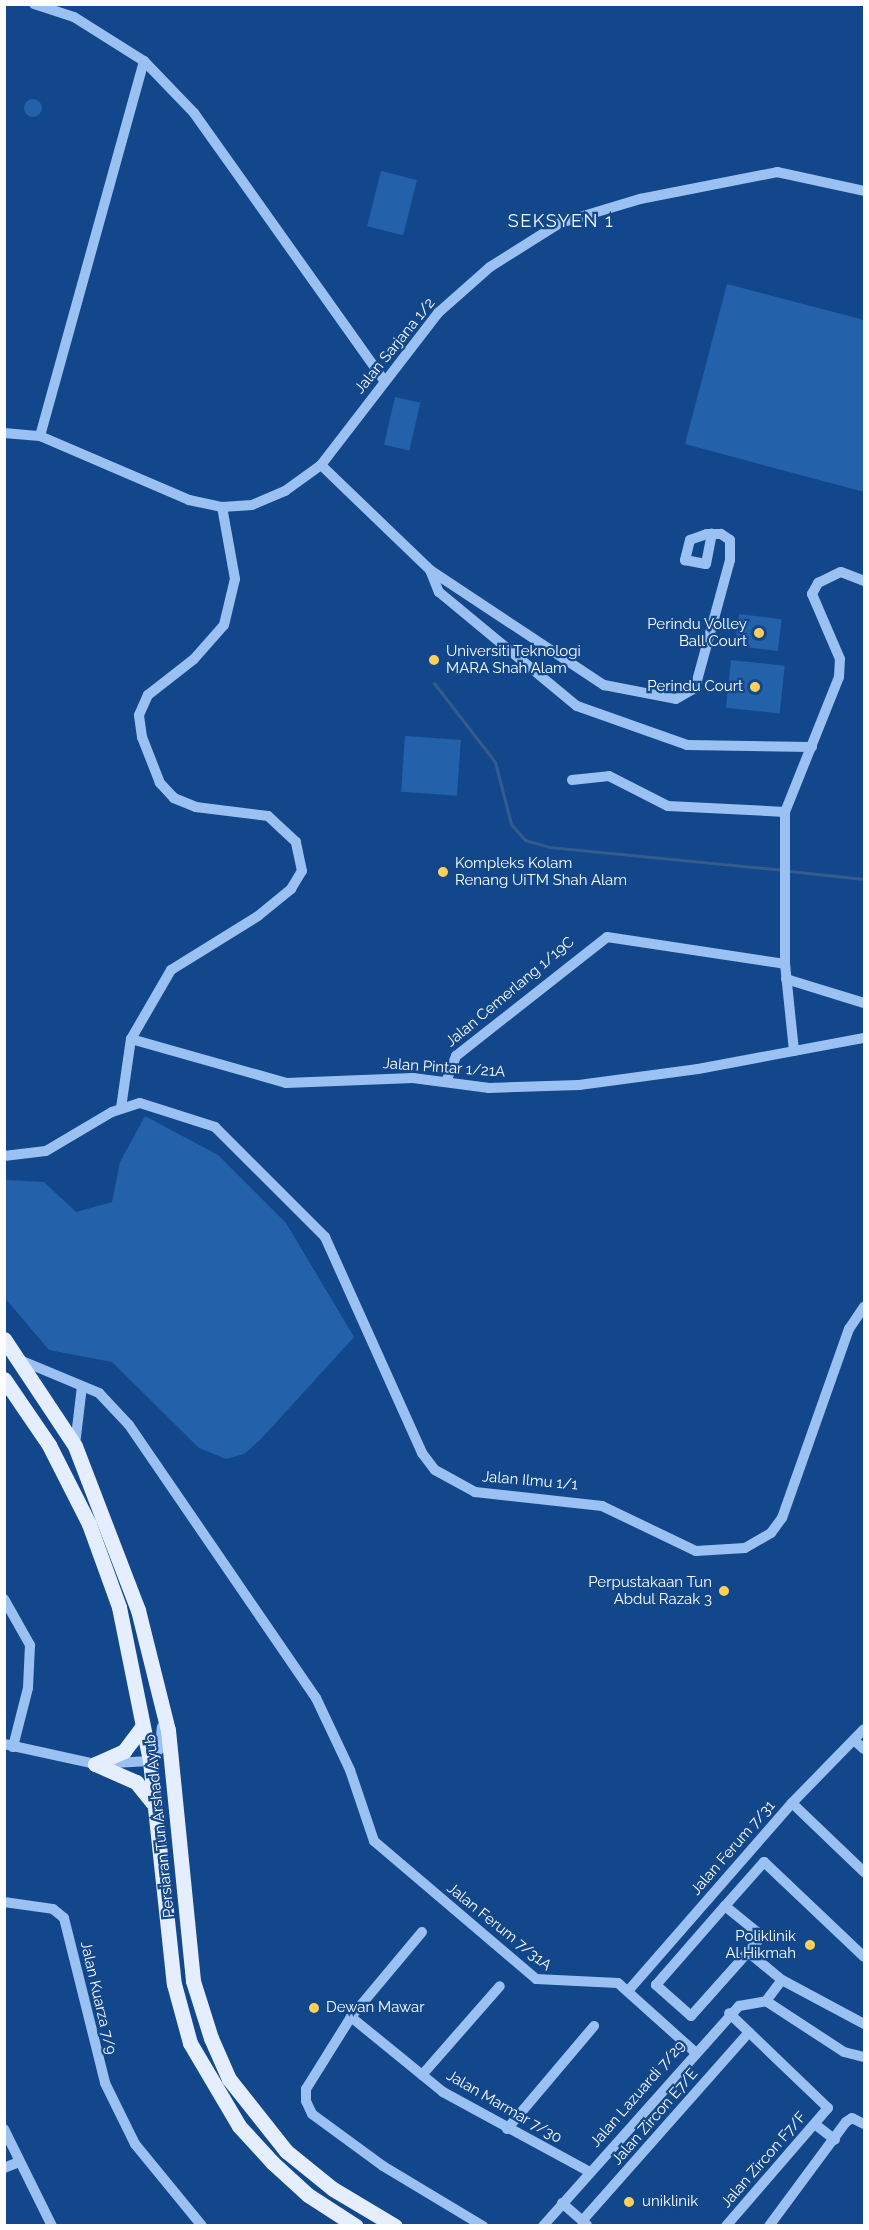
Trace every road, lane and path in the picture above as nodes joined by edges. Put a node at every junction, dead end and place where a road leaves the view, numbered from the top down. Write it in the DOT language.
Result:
graph roads {
  1 [pos="34,4"];
  2 [pos="144,61"];
  3 [pos="864,191"];
  4 [pos="384,380"];
  5 [pos="4,433"];
  6 [pos="40,436"];
  7 [pos="321,465"];
  8 [pos="222,507"];
  9 [pos="712,534"];
  10 [pos="430,570"];
  11 [pos="864,581"];
  12 [pos="812,747"];
  13 [pos="572,780"];
  14 [pos="785,812"];
  15 [pos="785,964"];
  16 [pos="786,979"];
  17 [pos="864,1003"];
  18 [pos="131,1039"];
  19 [pos="864,1039"];
  20 [pos="794,1051"];
  21 [pos="446,1082"];
  22 [pos="121,1108"];
  23 [pos="4,1156"];
  24 [pos="864,1307"];
  25 [pos="4,1339"];
  26 [pos="20,1360"];
  27 [pos="4,1378"];
  28 [pos="82,1386"];
  29 [pos="75,1446"];
  30 [pos="4,1599"];
  31 [pos="164,1713"];
  32 [pos="143,1726"];
  33 [pos="864,1729"];
  34 [pos="855,1740"];
  35 [pos="9,1746"];
  36 [pos="864,1749"];
  37 [pos="150,1761"];
  38 [pos="95,1764"];
  39 [pos="792,1803"];
  40 [pos="154,1804"];
  41 [pos="864,1872"];
  42 [pos="4,1902"];
  43 [pos="725,1906"];
  44 [pos="422,1932"];
  45 [pos="748,1952"];
  46 [pos="864,1957"];
  47 [pos="782,1980"];
  48 [pos="500,1986"];
  49 [pos="628,1991"];
  50 [pos="766,2001"];
  51 [pos="729,2013"];
  52 [pos="351,2017"];
  53 [pos="864,2024"];
  54 [pos="594,2026"];
  55 [pos="749,2032"];
  56 [pos="695,2052"];
  57 [pos="864,2057"];
  58 [pos="422,2075"];
  59 [pos="864,2124"];
  60 [pos="816,2125"];
  61 [pos="4,2129"];
  62 [pos="507,2129"];
  63 [pos="835,2140"];
  64 [pos="19,2162"];
  65 [pos="4,2168"];
  66 [pos="590,2172"];
  67 [pos="562,2203"];
  68 [pos="585,2223"];
  69 [pos="52,2226"];
  70 [pos="202,2226"];
  71 [pos="356,2226"];
  72 [pos="395,2226"];
  73 [pos="483,2226"];
  74 [pos="543,2226"];
  75 [pos="726,2226"];
  76 [pos="770,2226"];
  1 -- 2 [label="street"];
  2 -- 4 [label="street"];
  2 -- 6 [label="street"];
  3 -- 4 [label="street, Jalan Sarjana 1/2"];
  4 -- 7 [label="street, Jalan Sarjana 1/2"];
  5 -- 6 [label="street, Jalan Sarjana 1/2"];
  6 -- 8 [label="street, Jalan Sarjana 1/2"];
  7 -- 8 [label="street, Jalan Sarjana 1/2"];
  7 -- 10 [label="street"];
  8 -- 18 [label="street"];
  9 -- 10 [label="street"];
  10 -- 12 [label="street"];
  11 -- 12 [label="street"];
  12 -- 14 [label="street"];
  13 -- 14 [label="street"];
  14 -- 15 [label="street"];
  15 -- 16 [label="street"];
  15 -- 21 [label="street, Jalan Cemerlang 1/19C"];
  16 -- 17 [label="street"];
  16 -- 20 [label="street"];
  18 -- 21 [label="street, Jalan Pintar 1/21A"];
  18 -- 22 [label="street"];
  19 -- 20 [label="street, Jalan Pintar 1/21A"];
  20 -- 21 [label="street, Jalan Pintar 1/21A"];
  22 -- 23 [label="street"];
  22 -- 24 [label="street, Jalan Ilmu 1/1"];
  25 -- 26 [label="main road, Persiaran Tun Arshad Ayub"];
  26 -- 28 [label="street, Jalan Ferum 7/31A"];
  26 -- 29 [label="main road, Persiaran Tun Arshad Ayub"];
  27 -- 32 [label="main road, Persiaran Tun Arshad Ayub"];
  28 -- 29 [label="street"];
  28 -- 49 [label="street, Jalan Ferum 7/31A"];
  29 -- 31 [label="main road, Persiaran Tun Arshad Ayub"];
  30 -- 35 [label="street"];
  31 -- 37 [label="street"];
  31 -- 72 [label="main road, Persiaran Tun Arshad Ayub"];
  32 -- 37 [label="main road, Persiaran Tun Arshad Ayub"];
  32 -- 38 [label="main road"];
  33 -- 34 [label="street, Jalan Ferum 7/31"];
  34 -- 36 [label="street"];
  34 -- 39 [label="street, Jalan Ferum 7/31"];
  35 -- 38 [label="street"];
  37 -- 38 [label="street"];
  37 -- 40 [label="main road, Persiaran Tun Arshad Ayub"];
  38 -- 40 [label="main road"];
  39 -- 41 [label="street"];
  39 -- 49 [label="street, Jalan Ferum 7/31"];
  40 -- 71 [label="main road, Persiaran Tun Arshad Ayub"];
  42 -- 70 [label="street, Jalan Kuarza 7/9"];
  43 -- 45 [label="street"];
  43 -- 45 [label="street"];
  43 -- 46 [label="street"];
  44 -- 52 [label="street"];
  45 -- 47 [label="street"];
  47 -- 50 [label="street"];
  47 -- 53 [label="street"];
  48 -- 58 [label="street"];
  49 -- 56 [label="street, Jalan Ferum 7/31A"];
  50 -- 51 [label="street, Jalan Lazuardi 7/29"];
  50 -- 57 [label="street"];
  51 -- 55 [label="street, Jalan Zircon F7/F"];
  51 -- 56 [label="street, Jalan Lazuardi 7/29"];
  52 -- 58 [label="street, Jalan Marmar 7/30"];
  52 -- 73 [label="street"];
  54 -- 62 [label="street"];
  55 -- 60 [label="street, Jalan Zircon F7/F"];
  55 -- 68 [label="street, Jalan Zircon E7/E"];
  56 -- 66 [label="street, Jalan Lazuardi 7/29"];
  58 -- 62 [label="street, Jalan Marmar 7/30"];
  59 -- 63 [label="street"];
  60 -- 63 [label="street"];
  60 -- 75 [label="street, Jalan Zircon F7/F"];
  61 -- 64 [label="street"];
  62 -- 66 [label="street, Jalan Marmar 7/30"];
  63 -- 76 [label="street"];
  64 -- 65 [label="street"];
  64 -- 69 [label="street"];
  66 -- 67 [label="street, Jalan Lazuardi 7/29"];
  67 -- 68 [label="street"];
  67 -- 74 [label="street, Jalan Lazuardi 7/29"];
}
